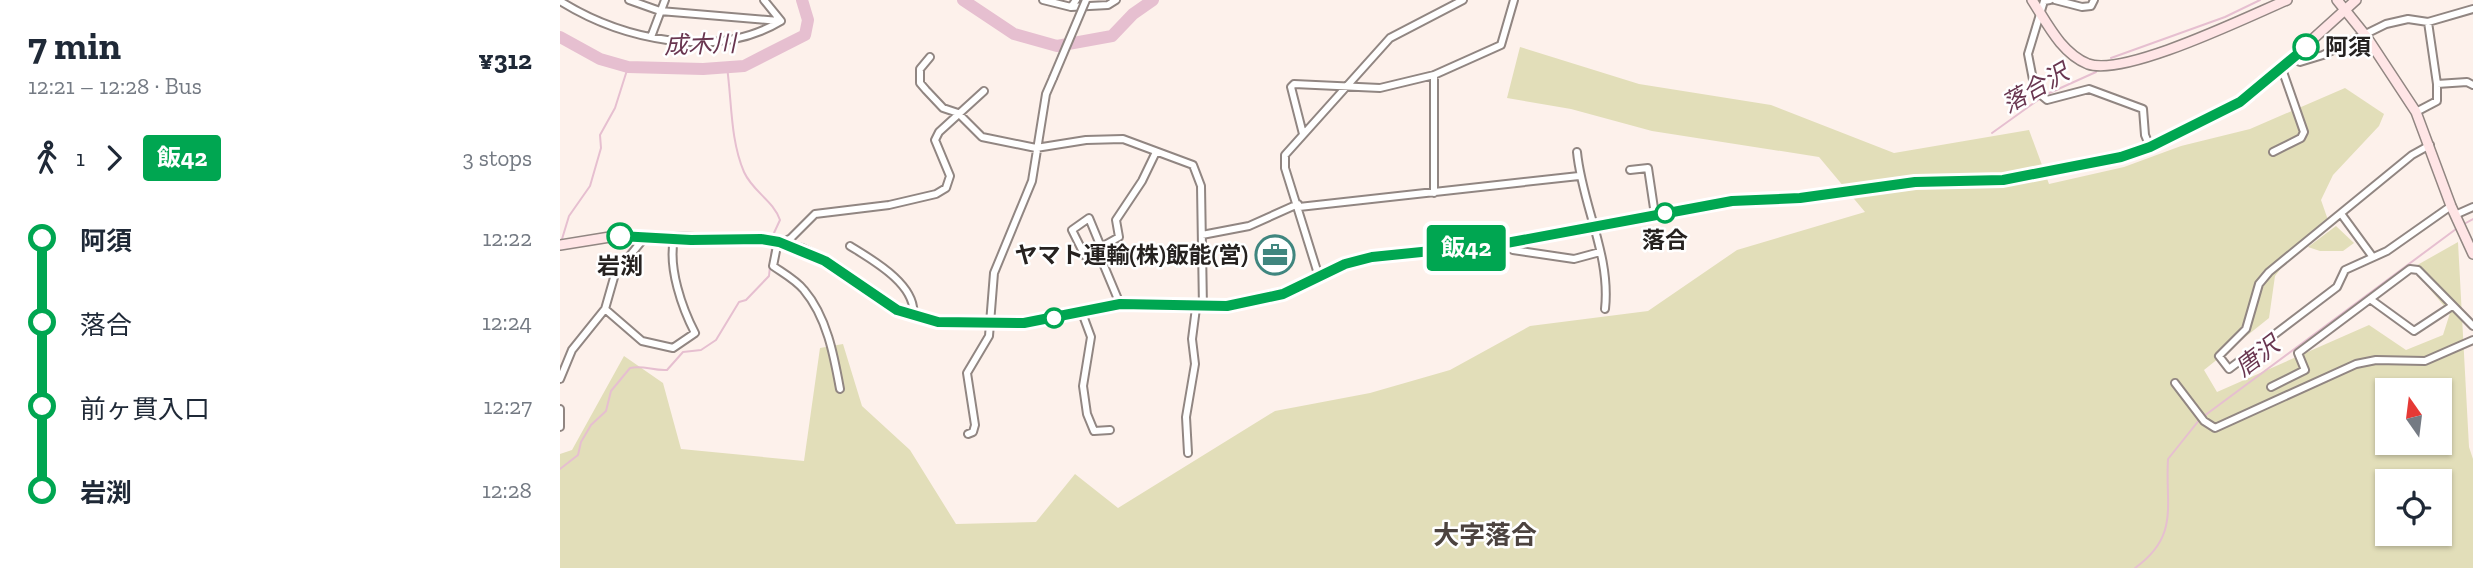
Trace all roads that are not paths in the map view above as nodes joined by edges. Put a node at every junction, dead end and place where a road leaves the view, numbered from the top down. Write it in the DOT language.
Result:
graph roads {
  1 [pos="578,0"];
  2 [pos="629,0"];
  3 [pos="665,0"];
  4 [pos="764,0"];
  5 [pos="1043,0"];
  6 [pos="1076,0"];
  7 [pos="1086,0"];
  8 [pos="1116,0"];
  9 [pos="1463,0"];
  10 [pos="1514,0"];
  11 [pos="2032,0"];
  12 [pos="2049,0"];
  13 [pos="2094,0"];
  14 [pos="2287,0"];
  15 [pos="2337,0"];
  16 [pos="2356,0"];
  17 [pos="560,1"];
  18 [pos="1071,8"];
  19 [pos="574,9"];
  20 [pos="2347,9"];
  21 [pos="2473,9"];
  22 [pos="660,10"];
  23 [pos="2040,12"];
  24 [pos="780,21"];
  25 [pos="2428,22"];
  26 [pos="2366,36"];
  27 [pos="651,37"];
  28 [pos="930,57"];
  29 [pos="2293,59"];
  30 [pos="2282,69"];
  31 [pos="1434,75"];
  32 [pos="2437,84"];
  33 [pos="2473,85"];
  34 [pos="1346,86"];
  35 [pos="984,91"];
  36 [pos="2416,112"];
  37 [pos="958,113"];
  38 [pos="1303,134"];
  39 [pos="2430,145"];
  40 [pos="2150,147"];
  41 [pos="1036,148"];
  42 [pos="1156,152"];
  43 [pos="1577,152"];
  44 [pos="2273,152"];
  45 [pos="1630,170"];
  46 [pos="1579,176"];
  47 [pos="1434,193"];
  48 [pos="1299,205"];
  49 [pos="2473,207"];
  50 [pos="2454,214"];
  51 [pos="1655,215"];
  52 [pos="2343,215"];
  53 [pos="1595,226"];
  54 [pos="1202,235"];
  55 [pos="645,237"];
  56 [pos="674,239"];
  57 [pos="779,242"];
  58 [pos="1501,244"];
  59 [pos="564,245"];
  60 [pos="850,246"];
  61 [pos="1099,248"];
  62 [pos="1601,252"];
  63 [pos="2473,254"];
  64 [pos="2372,256"];
  65 [pos="1319,277"];
  66 [pos="2370,299"];
  67 [pos="1120,304"];
  68 [pos="2452,306"];
  69 [pos="1200,308"];
  70 [pos="605,309"];
  71 [pos="1605,309"];
  72 [pos="1082,310"];
  73 [pos="913,316"];
  74 [pos="991,324"];
  75 [pos="2473,326"];
  76 [pos="2473,340"];
  77 [pos="560,379"];
  78 [pos="2175,383"];
  79 [pos="2271,387"];
  80 [pos="840,389"];
  81 [pos="560,409"];
  82 [pos="560,427"];
  83 [pos="1110,430"];
  84 [pos="968,433"];
  85 [pos="1188,453"];
  1 -- 19 [label="street"];
  2 -- 22 [label="street"];
  3 -- 22 [label="street"];
  4 -- 24 [label="street"];
  5 -- 18 [label="street"];
  6 -- 18 [label="street"];
  7 -- 41 [label="street, bridge"];
  8 -- 18 [label="street"];
  9 -- 34 [label="street"];
  10 -- 31 [label="street"];
  11 -- 23 [label="main road"];
  12 -- 13 [label="street"];
  12 -- 23 [label="street"];
  14 -- 23 [label="main road"];
  15 -- 20 [label="main road"];
  16 -- 20 [label="main road"];
  17 -- 19 [label="street"];
  19 -- 27 [label="street"];
  20 -- 26 [label="main road"];
  20 -- 29 [label="main road"];
  21 -- 25 [label="street"];
  22 -- 24 [label="street"];
  22 -- 27 [label="street"];
  23 -- 40 [label="street"];
  24 -- 27 [label="street"];
  25 -- 26 [label="street"];
  25 -- 32 [label="street"];
  26 -- 29 [label="street"];
  26 -- 36 [label="main road"];
  28 -- 37 [label="street"];
  29 -- 30 [label="main road"];
  30 -- 40 [label="main road"];
  30 -- 44 [label="street"];
  31 -- 34 [label="street"];
  31 -- 47 [label="street"];
  32 -- 33 [label="street"];
  32 -- 36 [label="street"];
  34 -- 38 [label="street"];
  34 -- 38 [label="street"];
  35 -- 37 [label="street"];
  36 -- 39 [label="main road"];
  37 -- 41 [label="street"];
  37 -- 57 [label="street"];
  38 -- 48 [label="street"];
  39 -- 50 [label="main road"];
  39 -- 52 [label="street"];
  40 -- 51 [label="main road"];
  41 -- 42 [label="street"];
  41 -- 74 [label="street"];
  42 -- 54 [label="street"];
  42 -- 61 [label="street"];
  43 -- 46 [label="street"];
  45 -- 51 [label="street"];
  46 -- 47 [label="street"];
  46 -- 53 [label="street"];
  47 -- 48 [label="street"];
  48 -- 54 [label="street"];
  48 -- 65 [label="street"];
  49 -- 50 [label="street"];
  50 -- 63 [label="main road"];
  50 -- 64 [label="street"];
  51 -- 53 [label="main road"];
  52 -- 64 [label="street"];
  52 -- 64 [label="street"];
  53 -- 58 [label="main road"];
  53 -- 62 [label="street"];
  54 -- 69 [label="street"];
  55 -- 56 [label="main road"];
  55 -- 59 [label="main road"];
  55 -- 70 [label="street"];
  56 -- 57 [label="main road"];
  56 -- 70 [label="street"];
  57 -- 73 [label="main road"];
  57 -- 80 [label="street"];
  58 -- 62 [label="street"];
  58 -- 65 [label="main road"];
  60 -- 73 [label="street"];
  61 -- 61 [label="street"];
  61 -- 67 [label="street"];
  62 -- 71 [label="street"];
  65 -- 69 [label="main road"];
  66 -- 68 [label="street"];
  66 -- 68 [label="street"];
  66 -- 79 [label="street"];
  67 -- 69 [label="main road"];
  67 -- 72 [label="main road"];
  68 -- 75 [label="street"];
  69 -- 85 [label="street"];
  70 -- 77 [label="street"];
  72 -- 74 [label="main road"];
  72 -- 83 [label="street"];
  73 -- 74 [label="main road"];
  74 -- 84 [label="street"];
  76 -- 78 [label="street"];
  81 -- 82 [label="street"];
}
